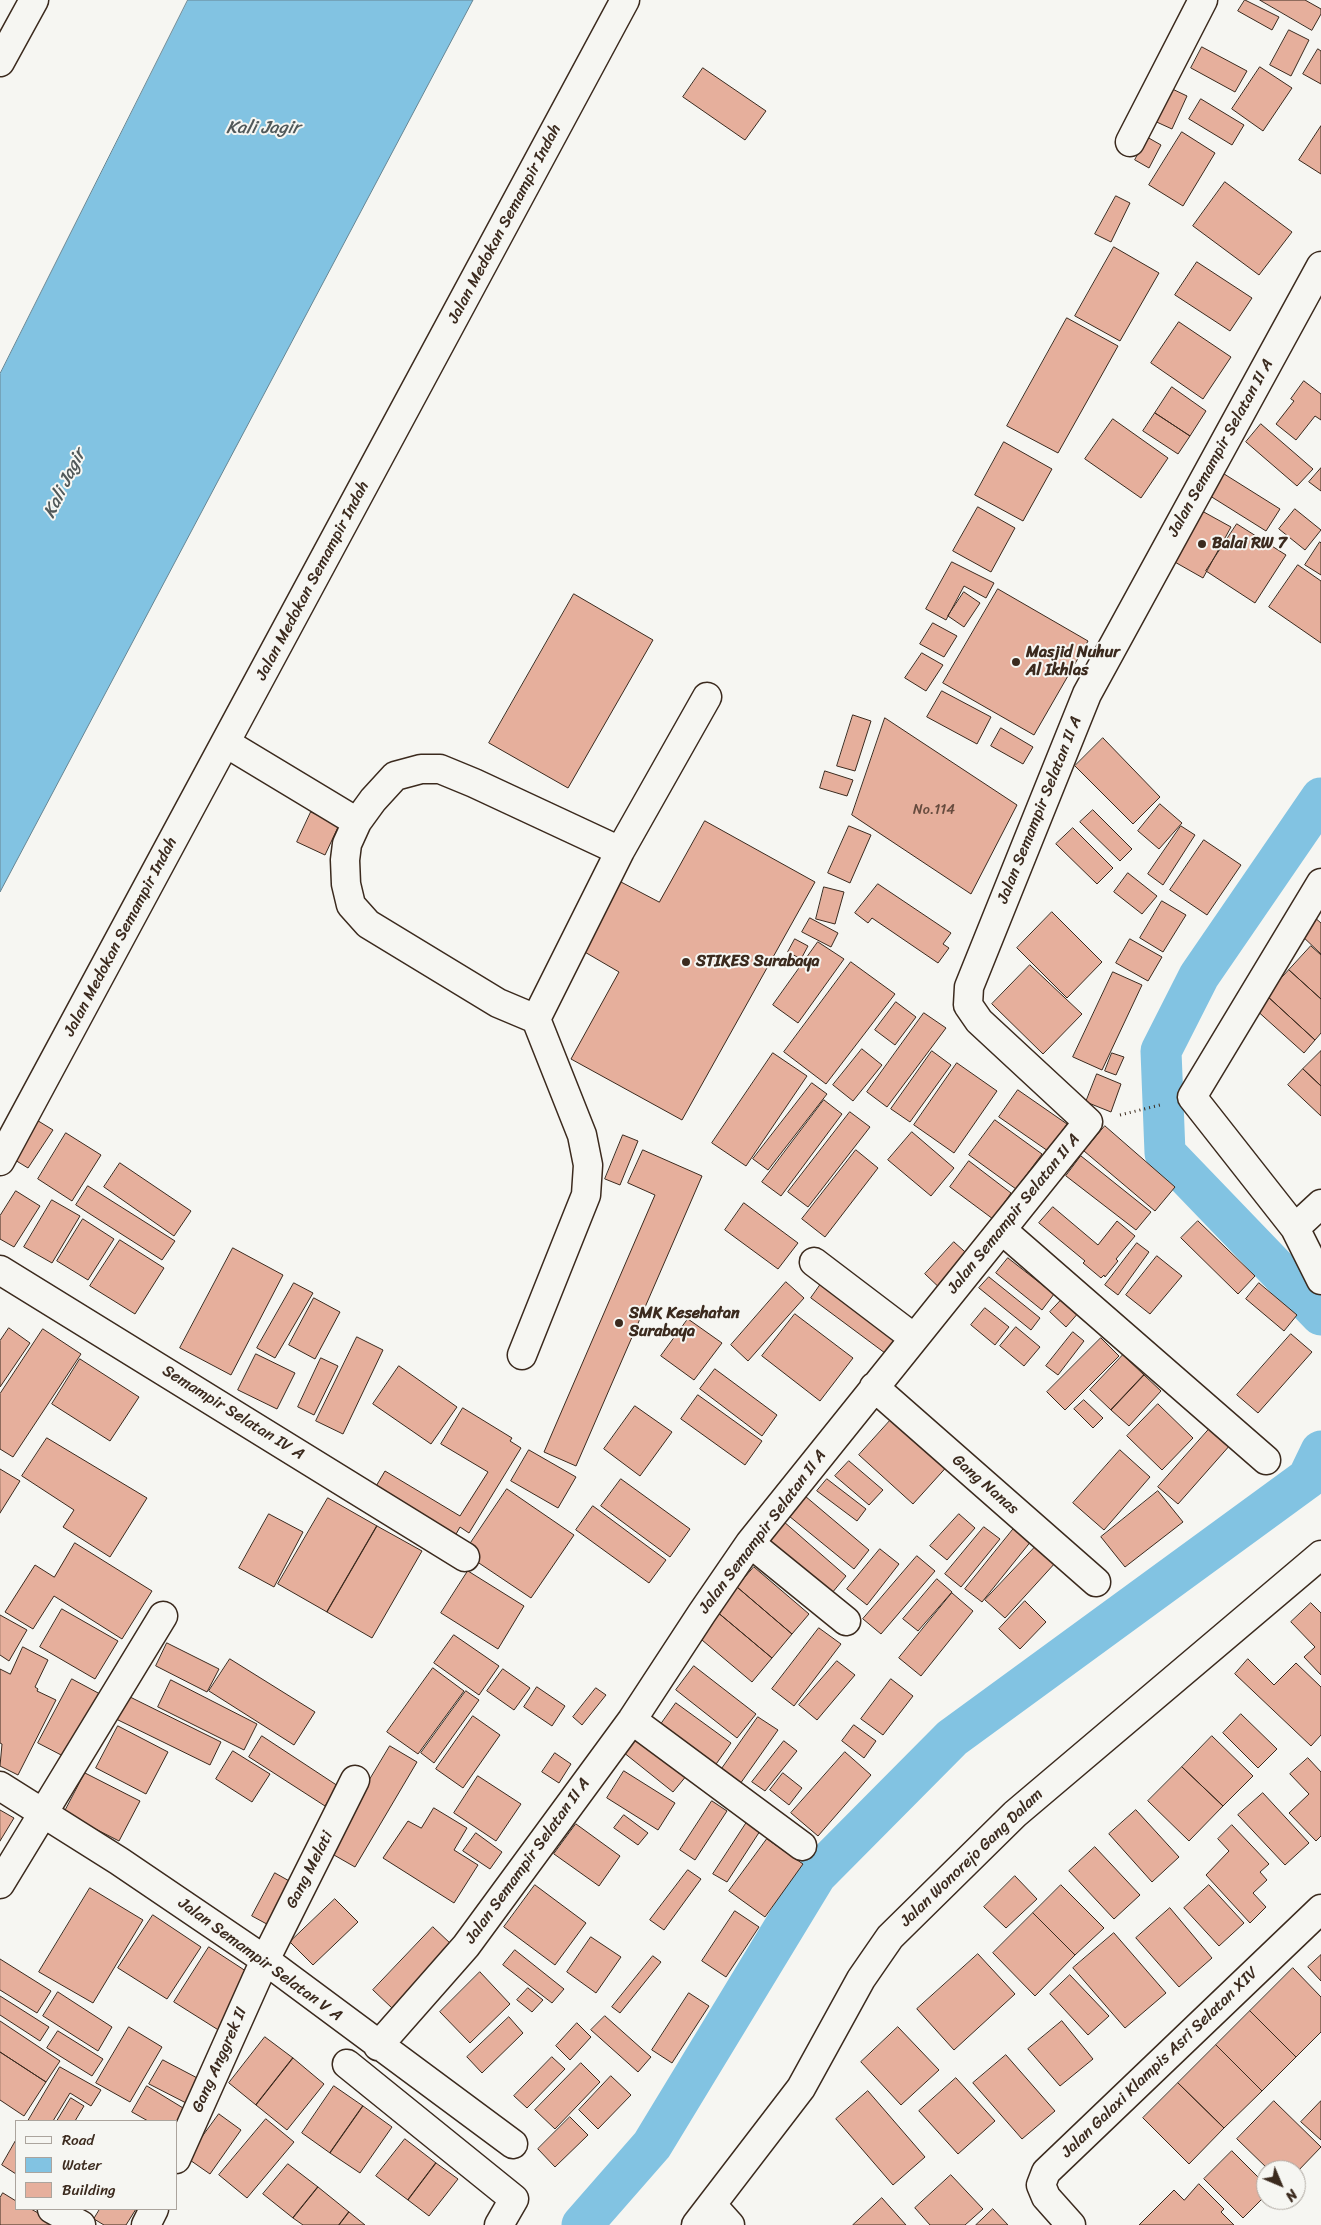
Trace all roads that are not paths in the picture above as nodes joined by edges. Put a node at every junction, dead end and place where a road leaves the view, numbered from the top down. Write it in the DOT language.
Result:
graph roads {
  1 [pos="34,0"];
  2 [pos="625,0"];
  3 [pos="1203,0"];
  4 [pos="0,62"];
  5 [pos="1130,142"];
  6 [pos="1321,266"];
  7 [pos="707,698"];
  8 [pos="226,742"];
  9 [pos="357,822"];
  10 [pos="620,851"];
  11 [pos="1321,883"];
  12 [pos="536,1019"];
  13 [pos="0,1160"];
  14 [pos="1321,1204"];
  15 [pos="1295,1228"];
  16 [pos="1002,1230"];
  17 [pos="814,1262"];
  18 [pos="0,1270"];
  19 [pos="1321,1280"];
  20 [pos="914,1338"];
  21 [pos="522,1355"];
  22 [pos="874,1388"];
  23 [pos="1266,1460"];
  24 [pos="750,1543"];
  25 [pos="1321,1555"];
  26 [pos="465,1557"];
  27 [pos="1096,1582"];
  28 [pos="163,1616"];
  29 [pos="846,1621"];
  30 [pos="632,1720"];
  31 [pos="355,1780"];
  32 [pos="0,1786"];
  33 [pos="44,1812"];
  34 [pos="802,1846"];
  35 [pos="0,1884"];
  36 [pos="1321,1908"];
  37 [pos="265,1960"];
  38 [pos="378,2046"];
  39 [pos="347,2064"];
  40 [pos="514,2144"];
  41 [pos="178,2155"];
  42 [pos="54,2210"];
  43 [pos="154,2210"];
  44 [pos="713,2219"];
  45 [pos="81,2225"];
  46 [pos="146,2225"];
  47 [pos="499,2225"];
  48 [pos="1071,2225"];
  1 -- 4 [label="street"];
  2 -- 8 [label="street, Jalan Medokan Semampir Indah"];
  3 -- 5 [label="street"];
  6 -- 16 [label="street, Jalan Semampir Selatan II A"];
  7 -- 10 [label="street"];
  8 -- 9 [label="street"];
  8 -- 13 [label="street, Jalan Medokan Semampir Indah"];
  9 -- 10 [label="street"];
  9 -- 12 [label="street"];
  10 -- 12 [label="street"];
  11 -- 15 [label="street"];
  12 -- 21 [label="street"];
  14 -- 15 [label="street"];
  15 -- 19 [label="street"];
  16 -- 20 [label="street, Jalan Semampir Selatan II A"];
  16 -- 23 [label="street"];
  17 -- 20 [label="street"];
  18 -- 26 [label="street, Semampir Selatan IV A"];
  20 -- 22 [label="street, Jalan Semampir Selatan II A"];
  22 -- 24 [label="street, Jalan Semampir Selatan II A"];
  22 -- 27 [label="street, Gang Nanas"];
  24 -- 29 [label="street"];
  24 -- 30 [label="street, Jalan Semampir Selatan II A"];
  25 -- 44 [label="street, Jalan Wonorejo Gang Dalam"];
  28 -- 33 [label="street"];
  30 -- 34 [label="street"];
  30 -- 38 [label="street, Jalan Semampir Selatan II A"];
  31 -- 37 [label="street, Gang Melati"];
  32 -- 33 [label="street, Jalan Semampir Selatan V A"];
  33 -- 35 [label="street"];
  33 -- 37 [label="street, Jalan Semampir Selatan V A"];
  36 -- 48 [label="street, Jalan Galaxi Klampis Asri Selatan XIV"];
  37 -- 38 [label="street, Jalan Semampir Selatan V A"];
  37 -- 41 [label="street, Gang Anggrek II"];
  38 -- 40 [label="street, Jalan Semampir Selatan V A"];
  39 -- 47 [label="street"];
  42 -- 45 [label="street"];
  43 -- 46 [label="street"];
}
